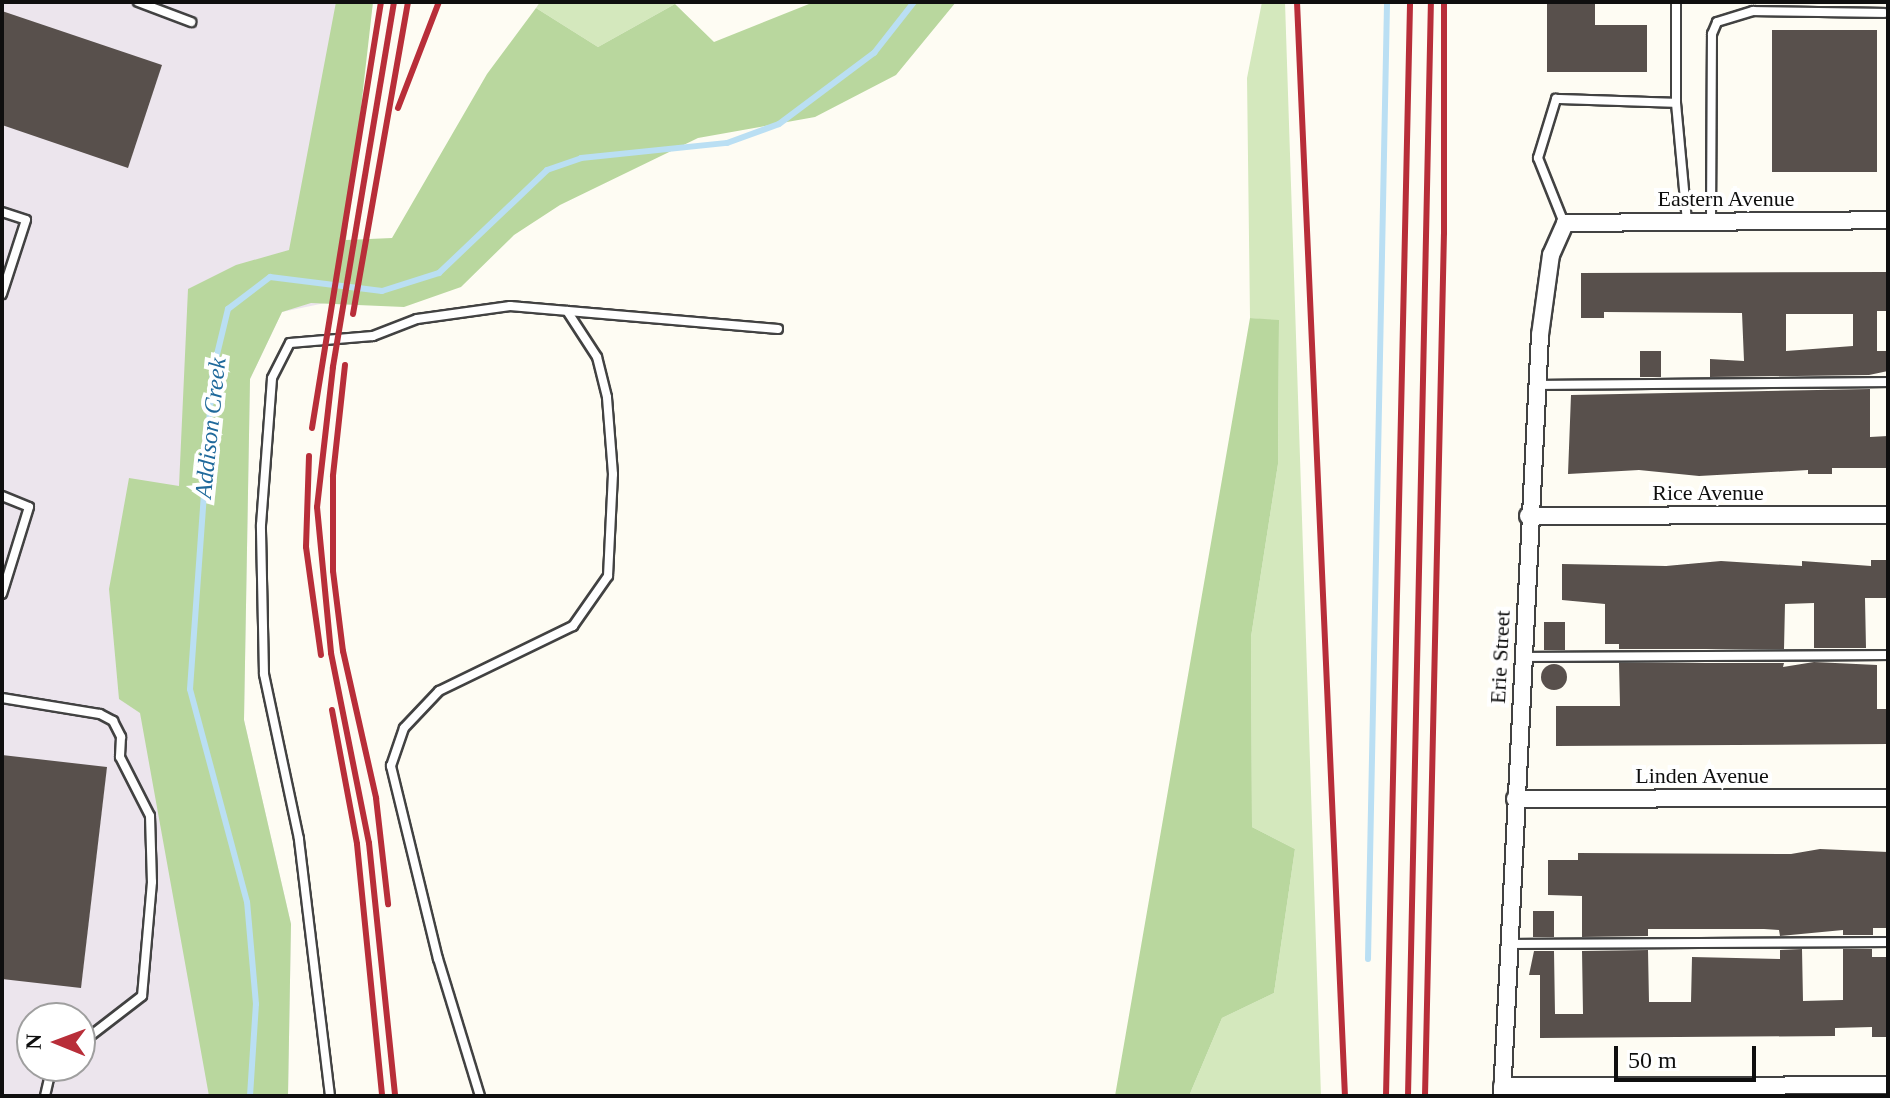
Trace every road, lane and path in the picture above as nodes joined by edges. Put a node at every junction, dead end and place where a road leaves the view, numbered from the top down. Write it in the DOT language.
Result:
graph roads {
  1 [pos="138,2"];
  2 [pos="1676,2"];
  3 [pos="1884,13"];
  4 [pos="191,22"];
  5 [pos="1676,103"];
  6 [pos="2,212"];
  7 [pos="1888,220"];
  8 [pos="1687,221"];
  9 [pos="1711,221"];
  10 [pos="1565,223"];
  11 [pos="2,294"];
  12 [pos="567,311"];
  13 [pos="778,329"];
  14 [pos="1888,382"];
  15 [pos="1537,385"];
  16 [pos="2,496"];
  17 [pos="1888,515"];
  18 [pos="1528,516"];
  19 [pos="2,594"];
  20 [pos="1888,655"];
  21 [pos="1522,657"];
  22 [pos="2,698"];
  23 [pos="1888,798"];
  24 [pos="1515,799"];
  25 [pos="1888,942"];
  26 [pos="1511,944"];
  27 [pos="96,1032"];
  28 [pos="1888,1085"];
  29 [pos="1502,1091"];
  30 [pos="330,1096"];
  31 [pos="480,1096"];
  1 -- 4 [label="lane"];
  2 -- 5 [label="lane"];
  3 -- 9 [label="lane"];
  5 -- 8 [label="lane"];
  5 -- 10 [label="lane"];
  6 -- 11 [label="lane"];
  7 -- 9 [label="street, Eastern Avenue"];
  8 -- 9 [label="street, Eastern Avenue"];
  8 -- 10 [label="street, Eastern Avenue"];
  10 -- 15 [label="street, Erie Street"];
  12 -- 13 [label="lane"];
  12 -- 30 [label="lane"];
  12 -- 31 [label="lane"];
  14 -- 15 [label="lane"];
  15 -- 18 [label="street, Erie Street"];
  16 -- 19 [label="lane"];
  17 -- 18 [label="street, Rice Avenue"];
  18 -- 21 [label="street, Erie Street"];
  20 -- 21 [label="lane"];
  21 -- 24 [label="street, Erie Street"];
  22 -- 27 [label="lane"];
  23 -- 24 [label="street, Linden Avenue"];
  24 -- 26 [label="street, Erie Street"];
  25 -- 26 [label="lane"];
  26 -- 29 [label="street, Erie Street"];
  28 -- 29 [label="street"];
}
